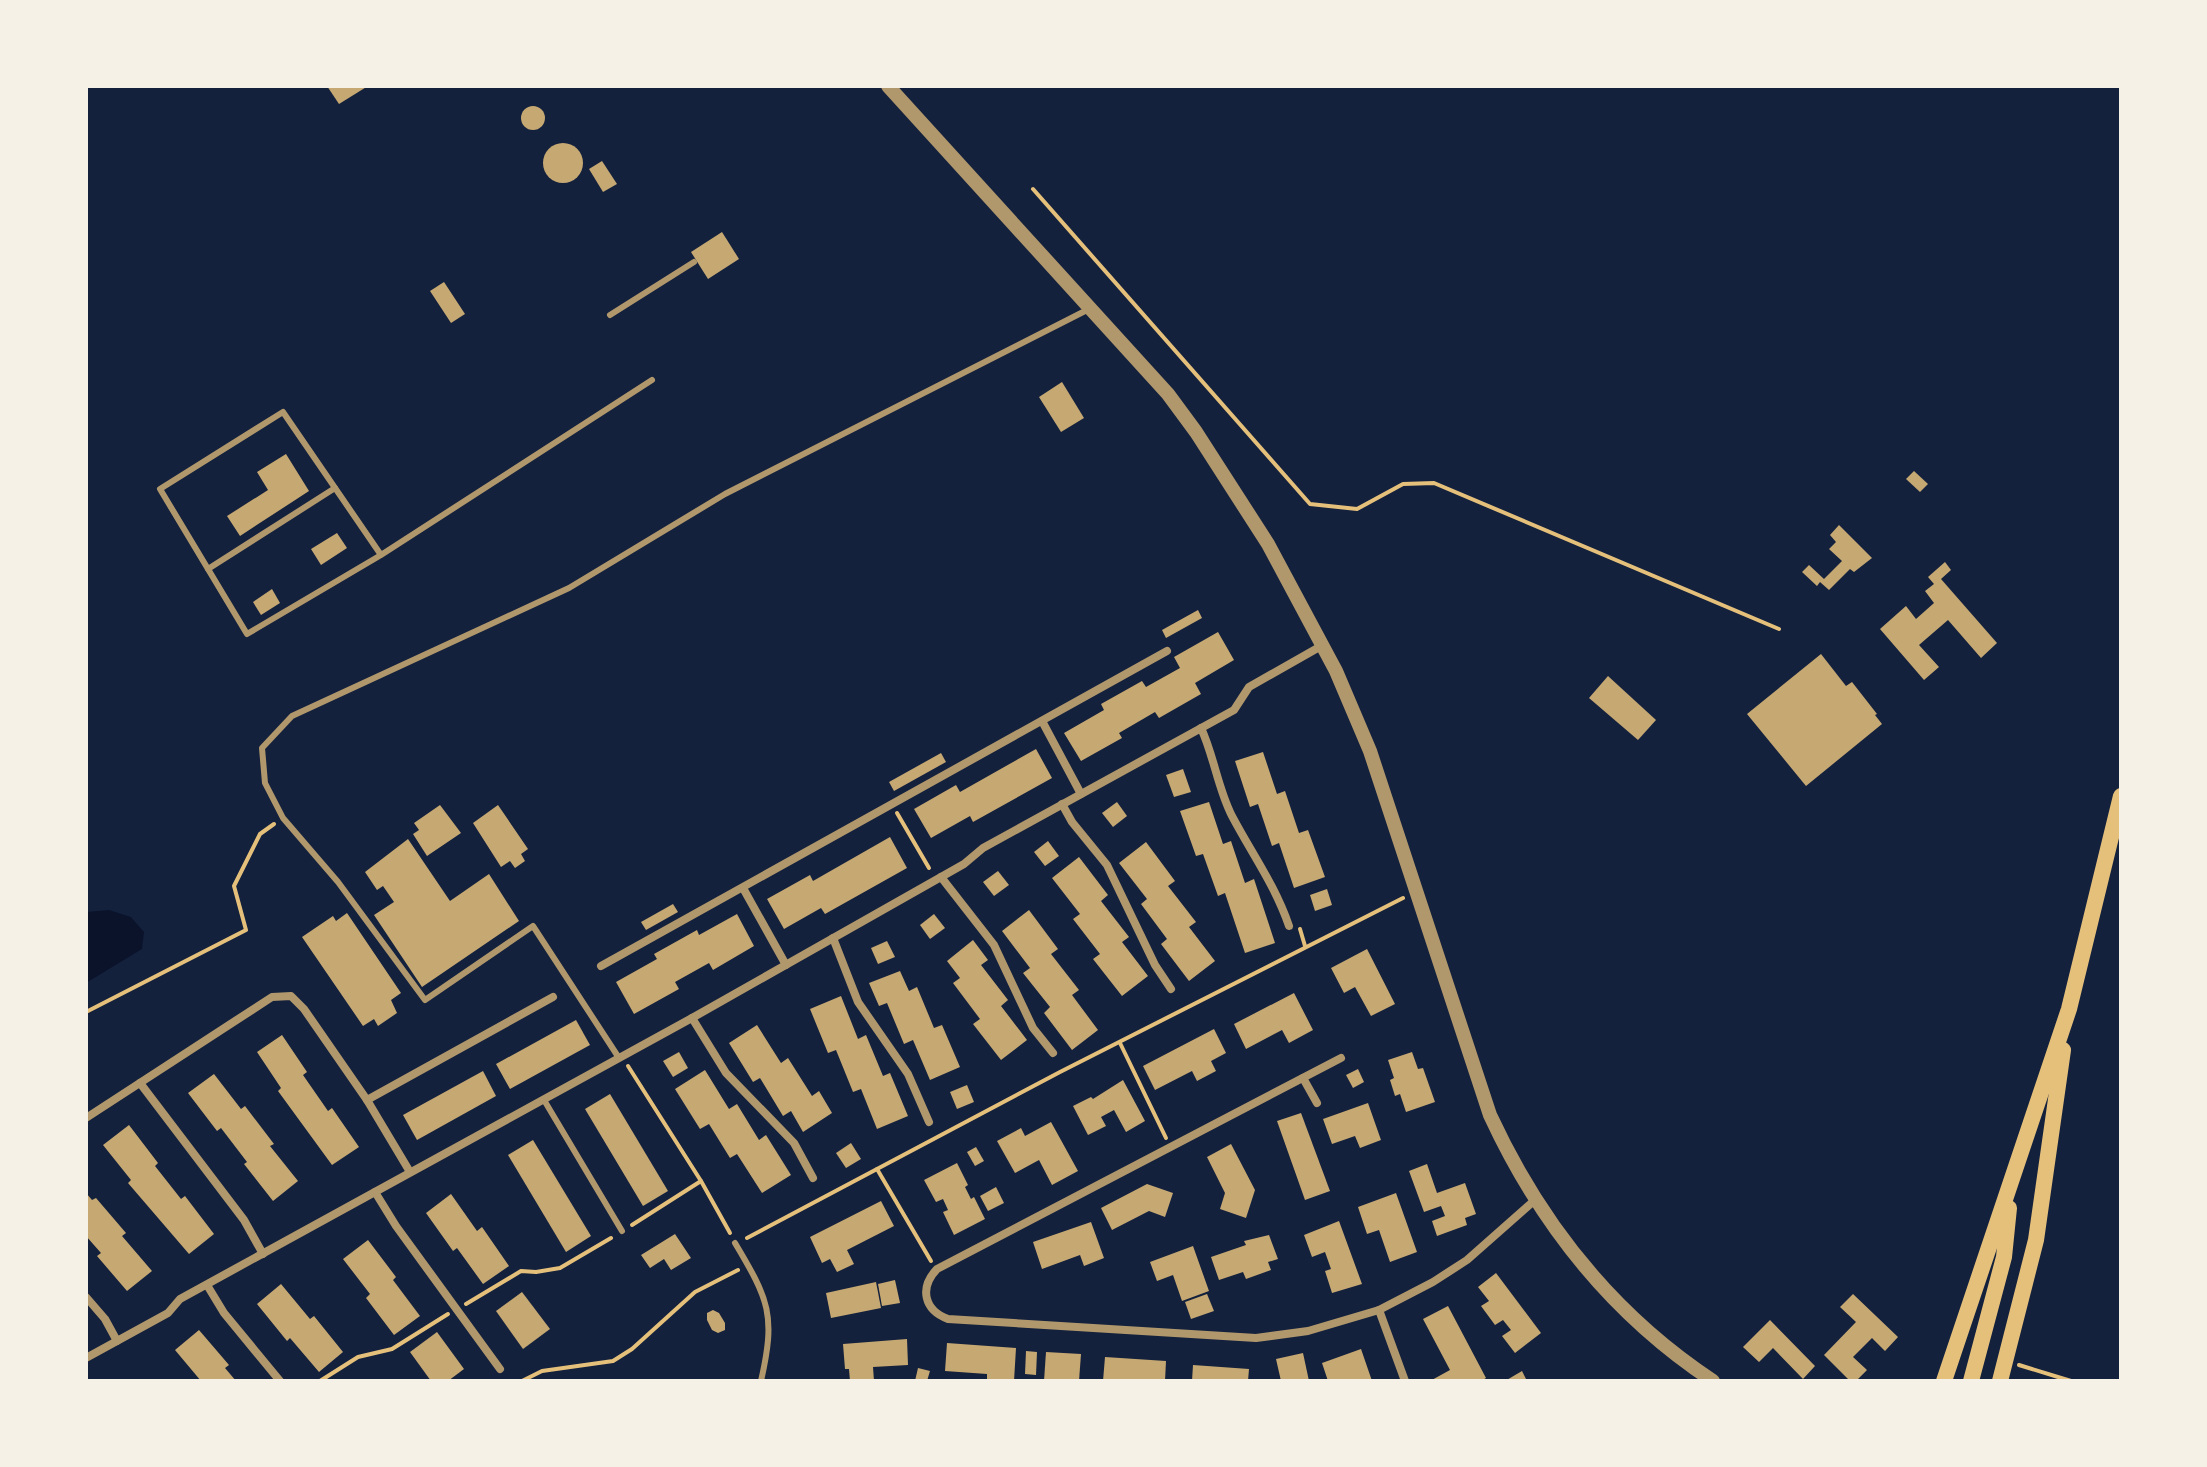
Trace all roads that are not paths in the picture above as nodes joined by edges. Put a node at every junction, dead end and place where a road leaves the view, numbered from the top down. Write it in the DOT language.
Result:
graph roads {
  1 [pos="888,86"];
  2 [pos="694,262"];
  3 [pos="1090,308"];
  4 [pos="610,315"];
  5 [pos="652,380"];
  6 [pos="335,488"];
  7 [pos="381,555"];
  8 [pos="208,569"];
  9 [pos="1323,645"];
  10 [pos="1167,651"];
  11 [pos="1042,721"];
  12 [pos="1201,728"];
  13 [pos="1081,794"];
  14 [pos="2121,796"];
  15 [pos="1062,804"];
  16 [pos="938,878"];
  17 [pos="743,888"];
  18 [pos="1289,926"];
  19 [pos="833,938"];
  20 [pos="786,965"];
  21 [pos="601,966"];
  22 [pos="1171,989"];
  23 [pos="553,997"];
  24 [pos="2069,1009"];
  25 [pos="692,1018"];
  26 [pos="1053,1053"];
  27 [pos="619,1058"];
  28 [pos="1341,1058"];
  29 [pos="1303,1078"];
  30 [pos="140,1083"];
  31 [pos="367,1100"];
  32 [pos="544,1100"];
  33 [pos="1317,1103"];
  34 [pos="86,1118"];
  35 [pos="929,1122"];
  36 [pos="410,1172"];
  37 [pos="813,1178"];
  38 [pos="2012,1178"];
  39 [pos="375,1192"];
  40 [pos="1535,1200"];
  41 [pos="622,1231"];
  42 [pos="735,1243"];
  43 [pos="263,1254"];
  44 [pos="207,1285"];
  45 [pos="86,1297"];
  46 [pos="1379,1310"];
  47 [pos="117,1341"];
  48 [pos="86,1358"];
  49 [pos="500,1369"];
  50 [pos="280,1381"];
  51 [pos="761,1381"];
  52 [pos="1405,1381"];
  53 [pos="1713,1381"];
  54 [pos="1944,1381"];
  55 [pos="1971,1381"];
  56 [pos="2000,1381"];
  1 -- 3 [label="street"];
  2 -- 4 [label="lane"];
  3 -- 9 [label="street"];
  3 -- 27 [label="lane"];
  5 -- 7 [label="lane"];
  6 -- 7 [label="lane"];
  6 -- 8 [label="lane"];
  6 -- 8 [label="lane"];
  7 -- 8 [label="lane"];
  9 -- 12 [label="street"];
  9 -- 40 [label="street"];
  10 -- 11 [label="street"];
  11 -- 13 [label="street"];
  11 -- 17 [label="street"];
  12 -- 13 [label="street"];
  12 -- 18 [label="street"];
  13 -- 15 [label="street"];
  14 -- 24 [label="main road"];
  15 -- 16 [label="street"];
  15 -- 22 [label="street"];
  16 -- 19 [label="street"];
  16 -- 26 [label="street"];
  17 -- 20 [label="street"];
  17 -- 21 [label="street"];
  19 -- 20 [label="street"];
  19 -- 35 [label="street"];
  20 -- 25 [label="street"];
  23 -- 31 [label="street"];
  24 -- 38 [label="main road"];
  24 -- 56 [label="main road"];
  25 -- 27 [label="street"];
  25 -- 37 [label="street"];
  27 -- 32 [label="street"];
  28 -- 29 [label="street"];
  29 -- 33 [label="street"];
  29 -- 46 [label="street"];
  30 -- 31 [label="street"];
  30 -- 34 [label="street"];
  30 -- 43 [label="street"];
  31 -- 36 [label="street"];
  32 -- 36 [label="street"];
  32 -- 41 [label="lane"];
  36 -- 39 [label="street"];
  38 -- 54 [label="main road"];
  38 -- 55 [label="main road"];
  39 -- 43 [label="street"];
  39 -- 49 [label="street"];
  40 -- 46 [label="street"];
  40 -- 53 [label="street"];
  42 -- 51 [label="lane"];
  43 -- 44 [label="street"];
  44 -- 47 [label="street"];
  44 -- 50 [label="street"];
  45 -- 47 [label="street"];
  46 -- 52 [label="street"];
  47 -- 48 [label="street"];
}
